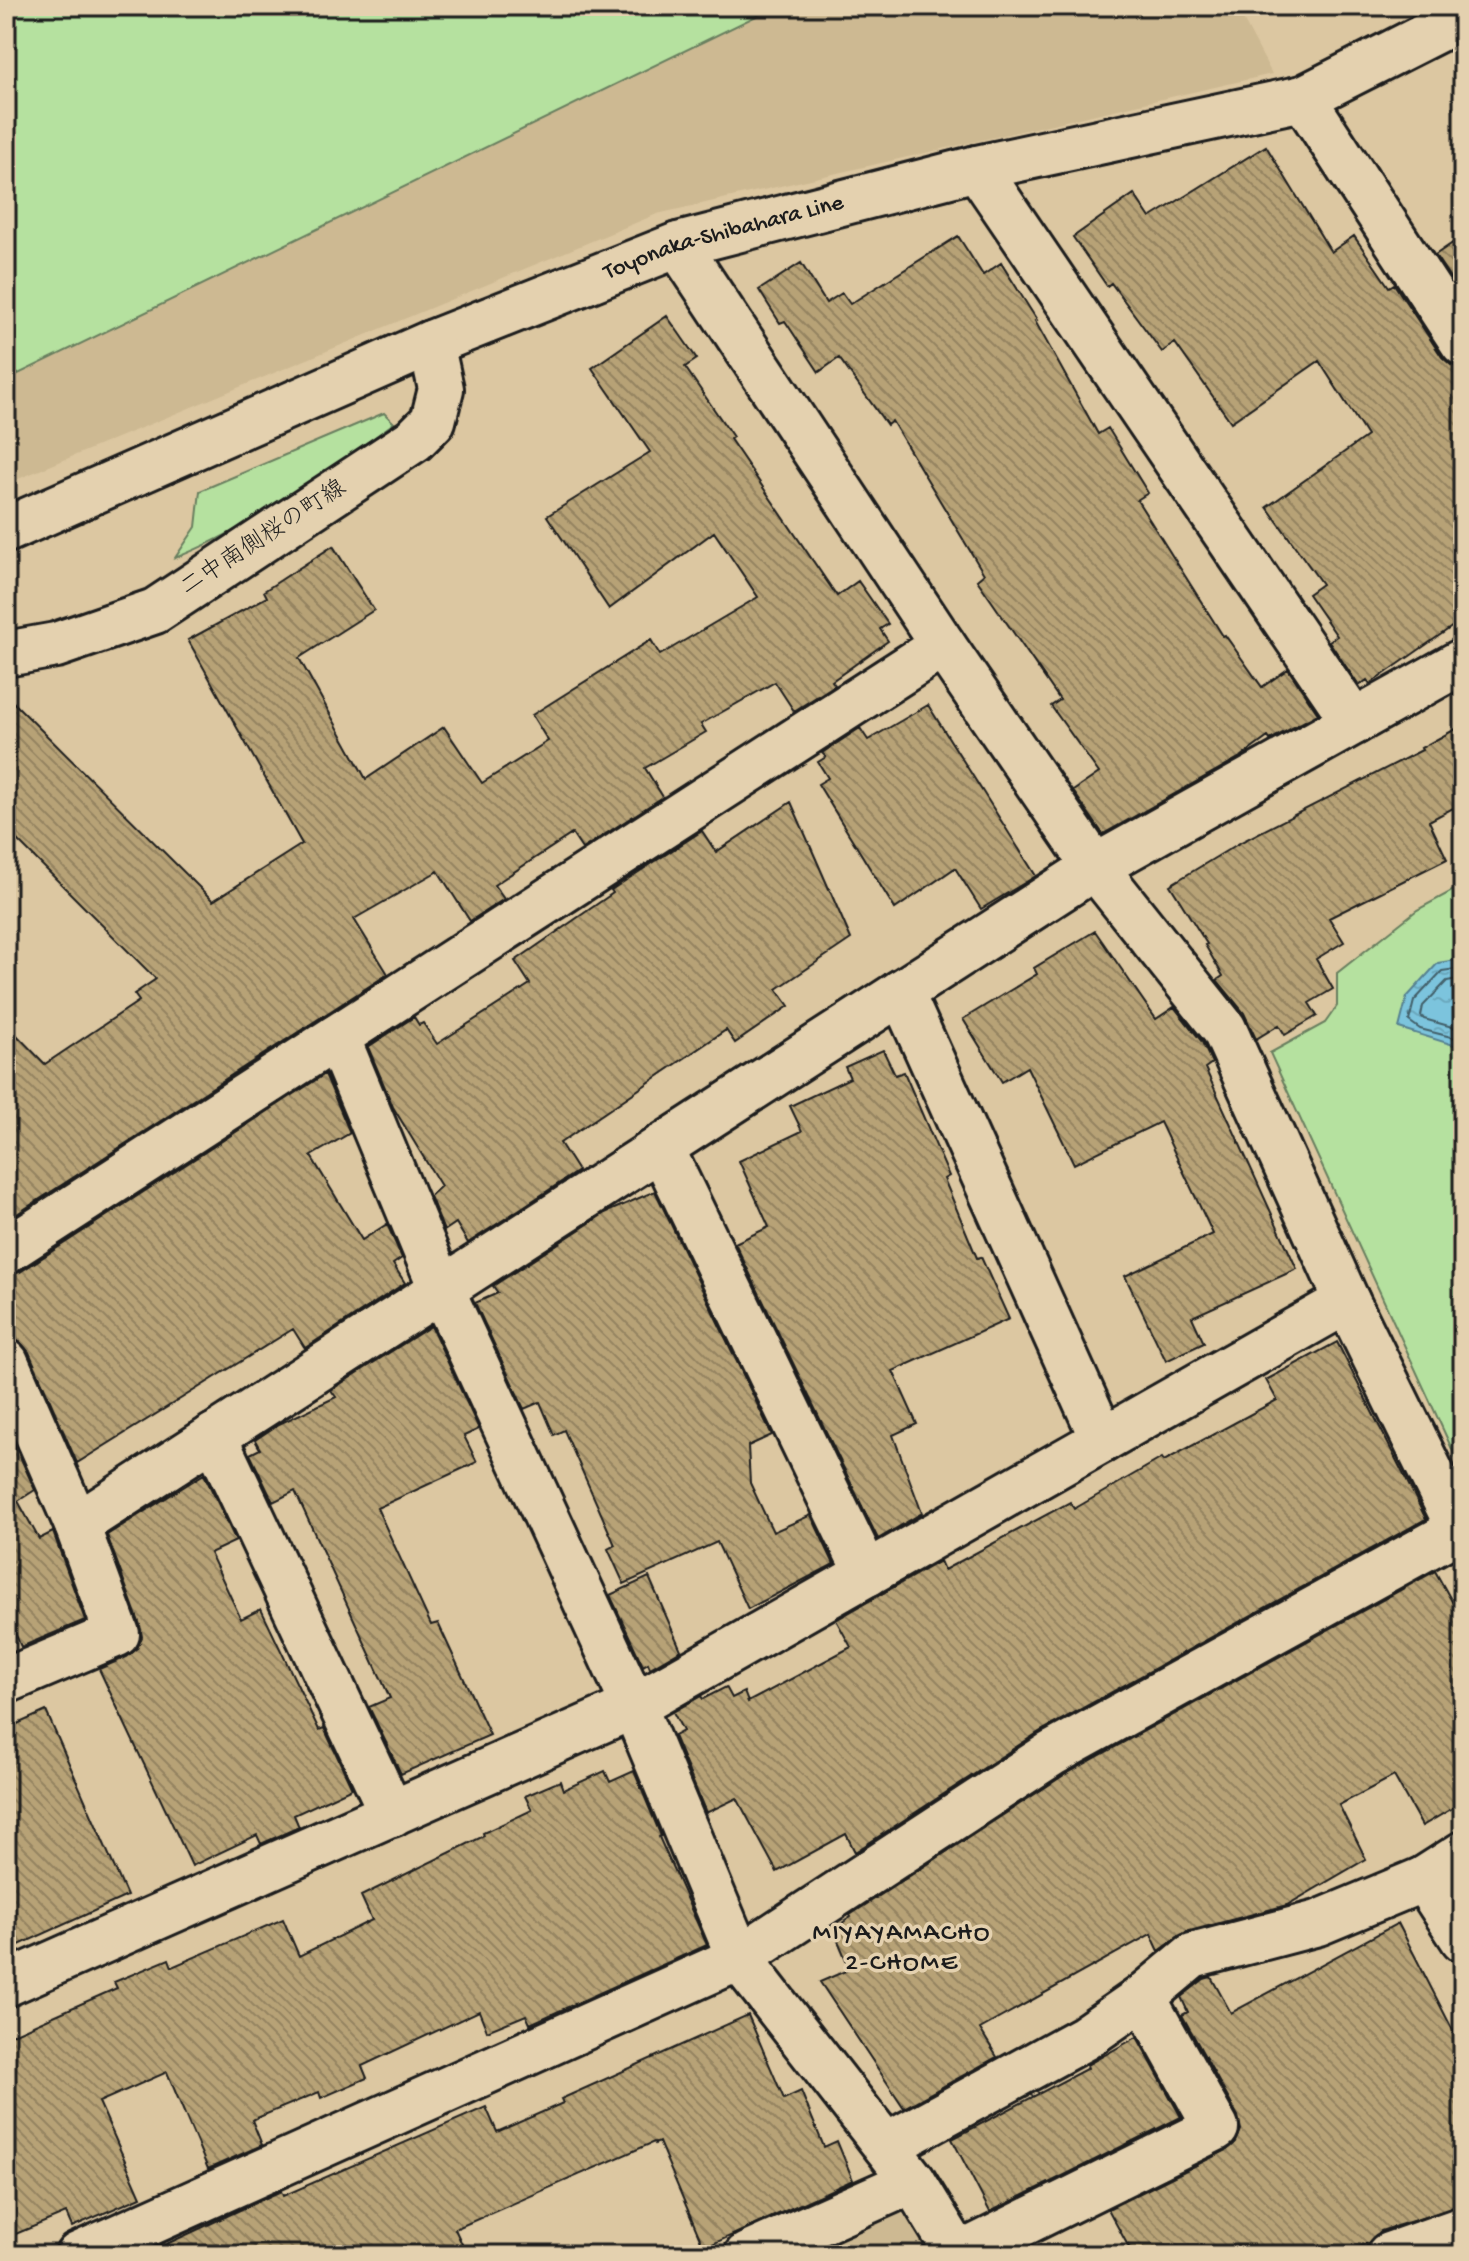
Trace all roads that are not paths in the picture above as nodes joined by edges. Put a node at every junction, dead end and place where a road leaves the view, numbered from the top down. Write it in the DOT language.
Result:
graph roads {
  1 [pos="1447,15"];
  2 [pos="1303,98"];
  3 [pos="977,168"];
  4 [pos="678,245"];
  5 [pos="431,343"];
  6 [pos="1463,343"];
  7 [pos="6,530"];
  8 [pos="943,645"];
  9 [pos="6,654"];
  10 [pos="1463,661"];
  11 [pos="1354,722"];
  12 [pos="1095,867"];
  13 [pos="901,992"];
  14 [pos="337,1037"];
  15 [pos="661,1147"];
  16 [pos="6,1251"];
  17 [pos="441,1288"];
  18 [pos="1347,1301"];
  19 [pos="6,1362"];
  20 [pos="214,1436"];
  21 [pos="1103,1440"];
  22 [pos="77,1525"];
  23 [pos="1462,1533"];
  24 [pos="867,1574"];
  25 [pos="6,1681"];
  26 [pos="634,1706"];
  27 [pos="392,1814"];
  28 [pos="1463,1854"];
  29 [pos="1424,1879"];
  30 [pos="1463,1939"];
  31 [pos="739,1958"];
  32 [pos="6,1984"];
  33 [pos="1143,1997"];
  34 [pos="886,2146"];
  35 [pos="913,2181"];
  36 [pos="1463,2229"];
  37 [pos="78,2255"];
  38 [pos="747,2255"];
  39 [pos="958,2255"];
  40 [pos="1389,2255"];
  1 -- 2 [label="street, Toyonaka-Shibahara Line"];
  2 -- 3 [label="street, Toyonaka-Shibahara Line"];
  2 -- 6 [label="street"];
  3 -- 4 [label="street, Toyonaka-Shibahara Line"];
  3 -- 11 [label="street"];
  4 -- 5 [label="street, Toyonaka-Shibahara Line"];
  4 -- 8 [label="street"];
  5 -- 7 [label="street, Toyonaka-Shibahara Line"];
  5 -- 9 [label="street, 二中南側桜の町線"];
  8 -- 12 [label="street"];
  8 -- 14 [label="street"];
  10 -- 11 [label="street"];
  11 -- 12 [label="street"];
  12 -- 13 [label="street"];
  12 -- 18 [label="street"];
  13 -- 15 [label="street"];
  13 -- 21 [label="street"];
  14 -- 16 [label="street"];
  14 -- 17 [label="street"];
  15 -- 17 [label="street"];
  15 -- 24 [label="street"];
  17 -- 20 [label="street"];
  17 -- 26 [label="street"];
  18 -- 21 [label="street"];
  18 -- 23 [label="street"];
  19 -- 22 [label="street"];
  20 -- 22 [label="street"];
  20 -- 27 [label="street"];
  21 -- 24 [label="street"];
  22 -- 25 [label="street"];
  23 -- 31 [label="street"];
  24 -- 26 [label="street"];
  26 -- 27 [label="street"];
  26 -- 31 [label="street"];
  27 -- 32 [label="street"];
  28 -- 29 [label="street"];
  29 -- 30 [label="street"];
  29 -- 33 [label="street"];
  31 -- 34 [label="street"];
  31 -- 37 [label="street"];
  33 -- 34 [label="street"];
  33 -- 39 [label="street"];
  34 -- 35 [label="street"];
  35 -- 38 [label="street"];
  35 -- 39 [label="street"];
  36 -- 40 [label="street"];
}
